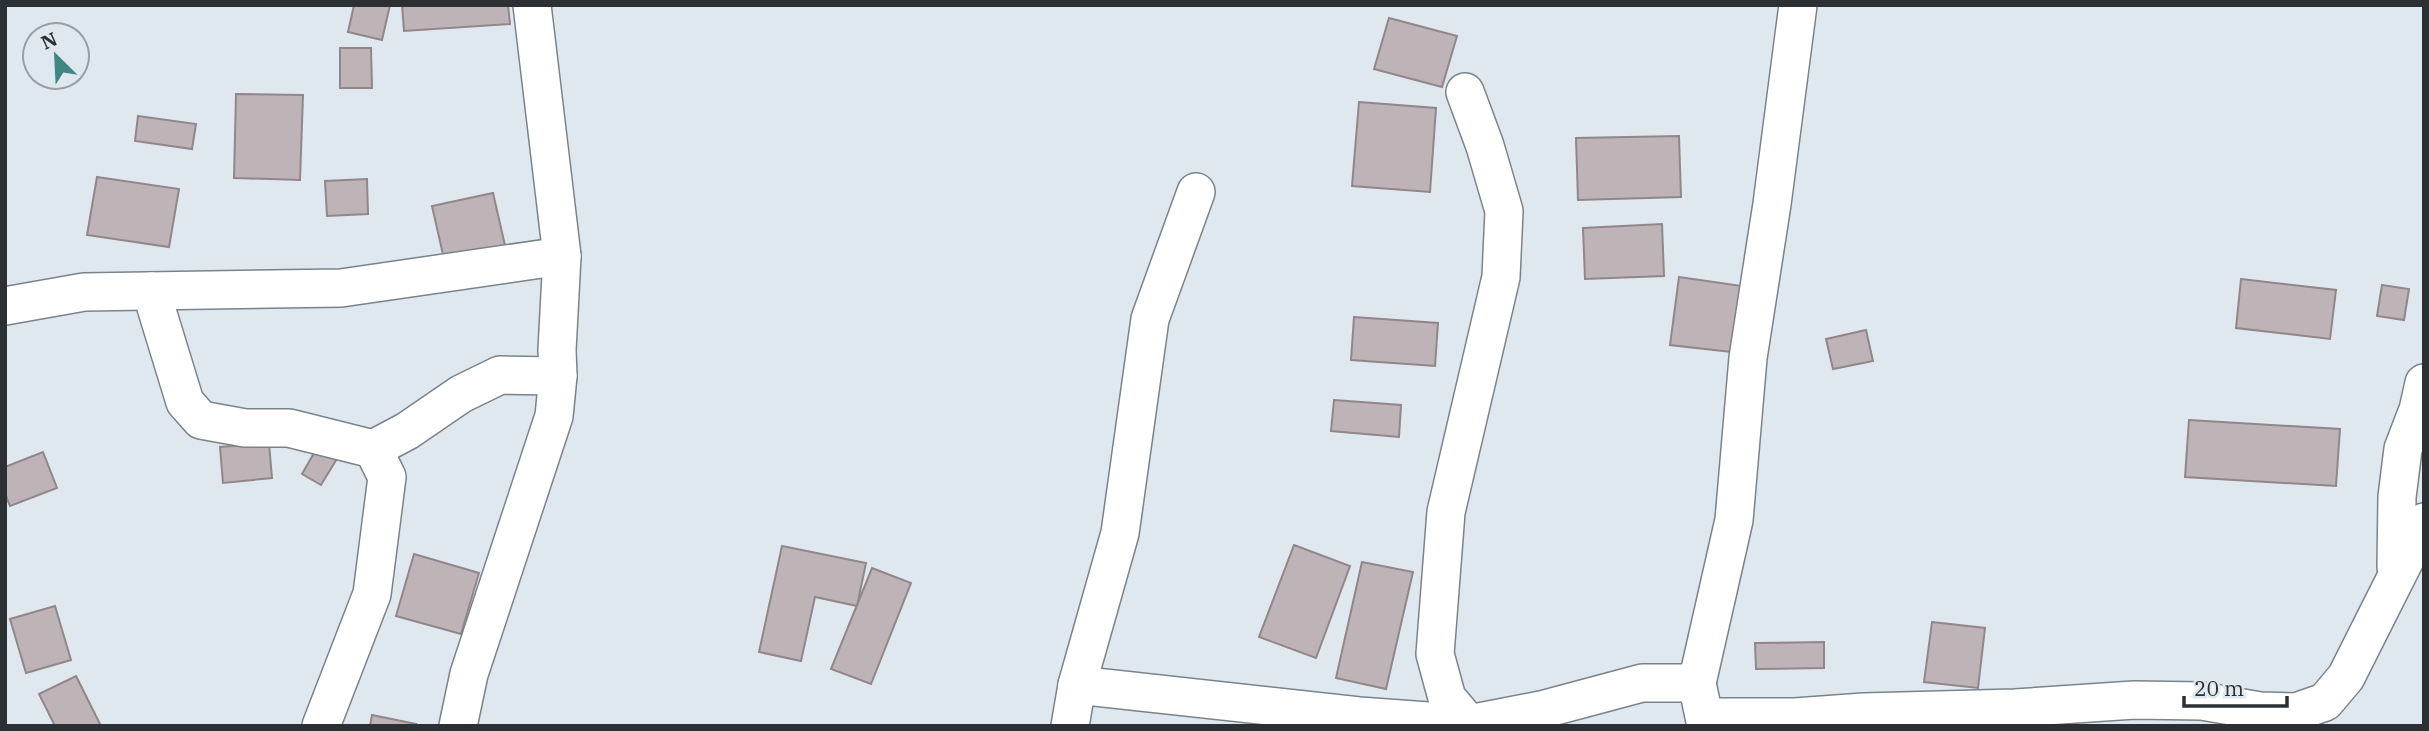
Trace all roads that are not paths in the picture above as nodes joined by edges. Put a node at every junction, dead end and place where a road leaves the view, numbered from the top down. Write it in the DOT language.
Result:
graph roads {
  1 [pos="532,5"];
  2 [pos="1798,5"];
  3 [pos="1465,92"];
  4 [pos="1196,192"];
  5 [pos="562,256"];
  6 [pos="151,291"];
  7 [pos="5,306"];
  8 [pos="558,376"];
  9 [pos="2424,383"];
  10 [pos="373,449"];
  11 [pos="2424,522"];
  12 [pos="2396,581"];
  13 [pos="1077,685"];
  14 [pos="1703,708"];
  15 [pos="1469,724"];
  16 [pos="321,726"];
  17 [pos="458,726"];
  18 [pos="1070,726"];
  1 -- 5 [label="street"];
  2 -- 14 [label="street"];
  3 -- 15 [label="street"];
  4 -- 13 [label="street"];
  5 -- 6 [label="street"];
  5 -- 8 [label="street"];
  6 -- 7 [label="street"];
  6 -- 10 [label="street"];
  8 -- 10 [label="street"];
  8 -- 17 [label="street"];
  9 -- 12 [label="street"];
  10 -- 16 [label="street"];
  11 -- 12 [label="street"];
  12 -- 14 [label="street"];
  13 -- 15 [label="street"];
  13 -- 18 [label="street"];
  14 -- 15 [label="street"];
}
